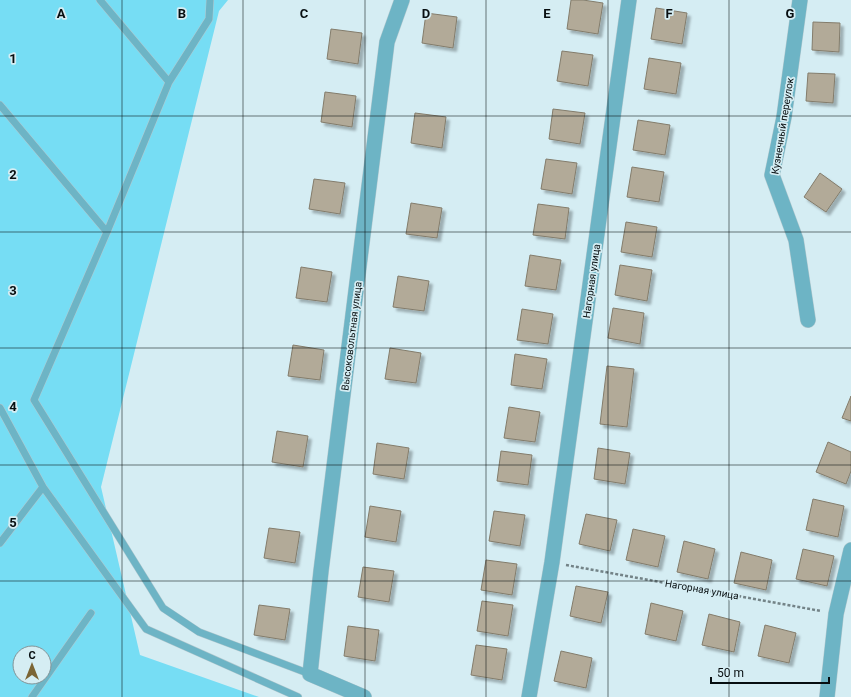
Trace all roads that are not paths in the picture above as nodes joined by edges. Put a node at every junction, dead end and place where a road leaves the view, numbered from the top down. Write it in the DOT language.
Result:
graph roads {
  1 [pos="100,0"];
  2 [pos="210,0"];
  3 [pos="402,0"];
  4 [pos="629,0"];
  5 [pos="800,0"];
  6 [pos="169,82"];
  7 [pos="0,105"];
  8 [pos="107,232"];
  9 [pos="808,320"];
  10 [pos="0,408"];
  11 [pos="44,487"];
  12 [pos="0,543"];
  13 [pos="851,550"];
  14 [pos="91,613"];
  15 [pos="310,674"];
  16 [pos="32,697"];
  17 [pos="298,697"];
  18 [pos="364,697"];
  19 [pos="530,697"];
  20 [pos="827,697"];
  1 -- 6 [label="lane"];
  2 -- 6 [label="lane"];
  3 -- 15 [label="street, Высоковольтная улица"];
  4 -- 19 [label="street, Нагорная улица"];
  5 -- 9 [label="street, Кузнечный переулок"];
  6 -- 8 [label="lane"];
  7 -- 8 [label="lane"];
  8 -- 15 [label="lane"];
  10 -- 11 [label="lane"];
  11 -- 12 [label="lane"];
  11 -- 17 [label="lane"];
  13 -- 20 [label="street"];
  14 -- 16 [label="lane"];
  15 -- 18 [label="street"];
}
